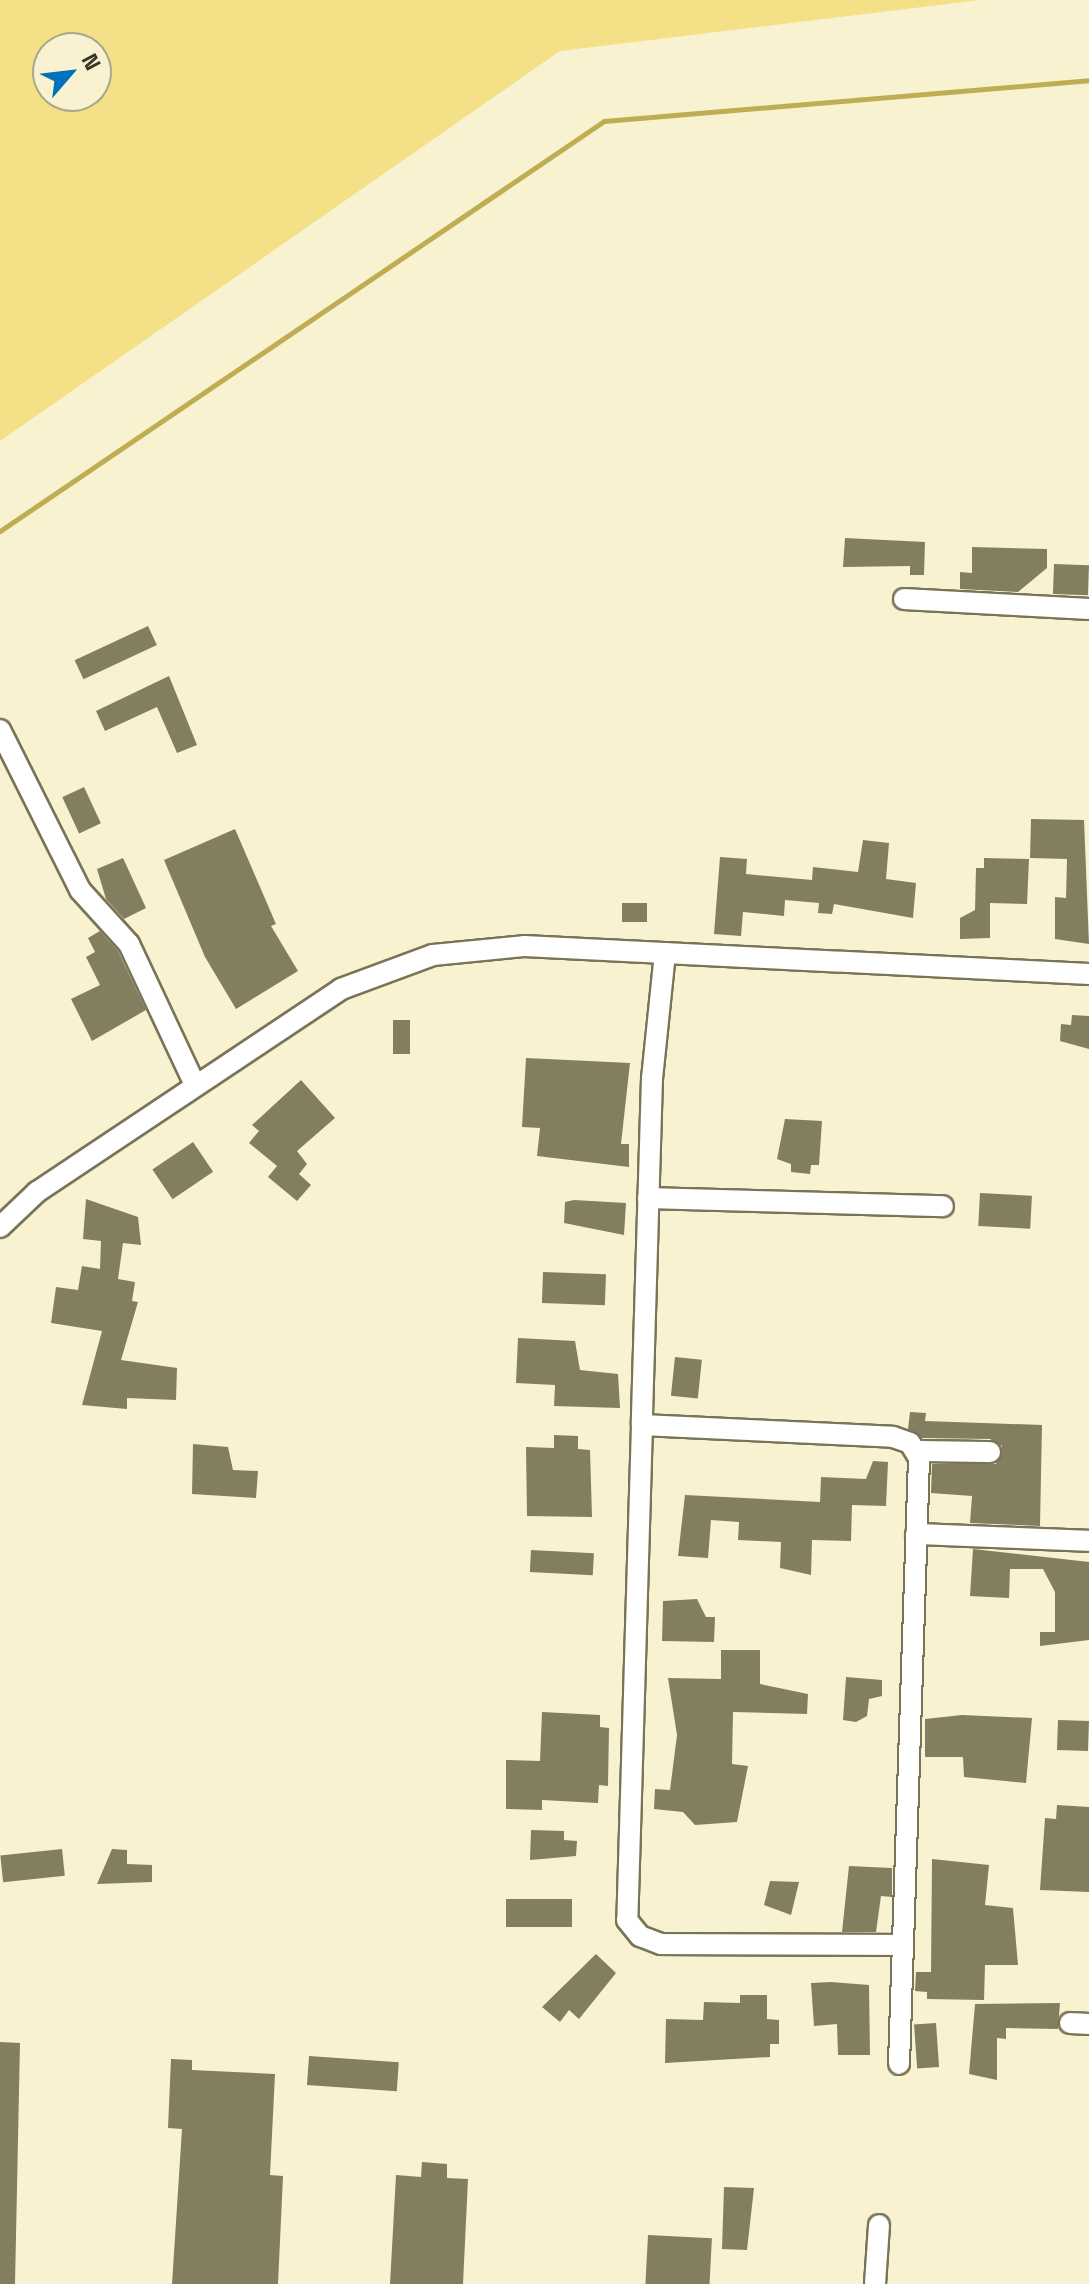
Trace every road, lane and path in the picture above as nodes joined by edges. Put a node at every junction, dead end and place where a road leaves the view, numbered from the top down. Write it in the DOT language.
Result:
graph roads {
  1 [pos="904,599"];
  2 [pos="1089,609"];
  3 [pos="0,730"];
  4 [pos="665,953"];
  5 [pos="1089,974"];
  6 [pos="195,1085"];
  7 [pos="648,1198"];
  8 [pos="943,1206"];
  9 [pos="0,1227"];
  10 [pos="642,1425"];
  11 [pos="916,1451"];
  12 [pos="990,1452"];
  13 [pos="916,1534"];
  14 [pos="1089,1541"];
  15 [pos="902,1945"];
  16 [pos="899,2064"];
  17 [pos="879,2225"];
  18 [pos="875,2284"];
  1 -- 2 [label="street"];
  3 -- 6 [label="street"];
  4 -- 5 [label="street"];
  4 -- 6 [label="street"];
  4 -- 7 [label="street"];
  6 -- 9 [label="street"];
  7 -- 8 [label="street"];
  7 -- 10 [label="street"];
  10 -- 11 [label="street"];
  10 -- 15 [label="street"];
  11 -- 12 [label="street"];
  11 -- 13 [label="street"];
  13 -- 14 [label="street"];
  13 -- 15 [label="street"];
  15 -- 16 [label="street"];
  17 -- 18 [label="street"];
}
